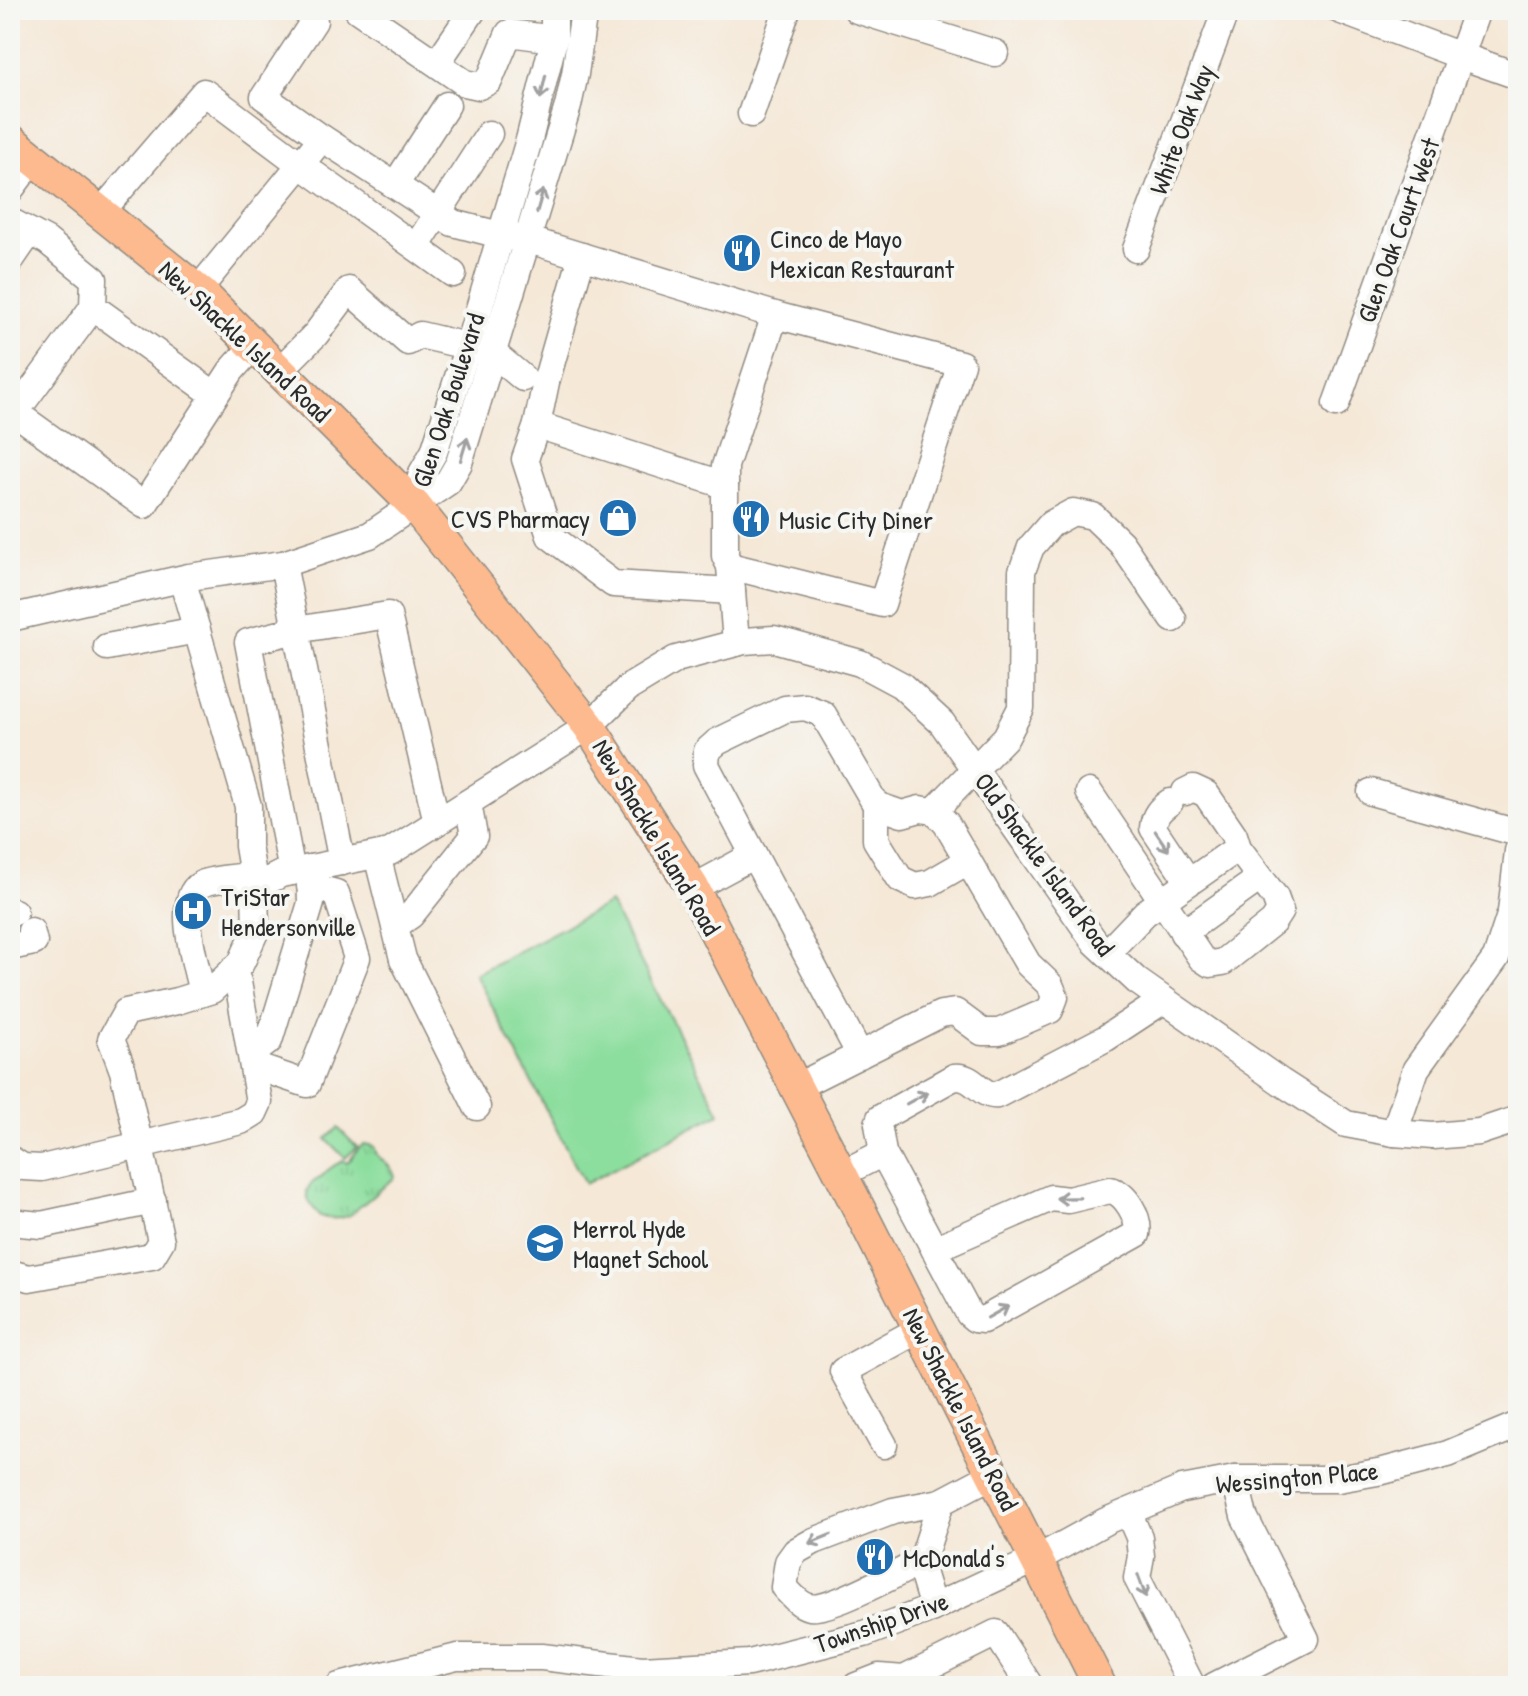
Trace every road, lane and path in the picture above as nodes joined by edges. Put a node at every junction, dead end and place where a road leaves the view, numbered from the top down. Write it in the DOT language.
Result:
graph roads {
  1 [pos="358,10"];
  2 [pos="473,10"];
  3 [pos="554,10"];
  4 [pos="584,10"];
  5 [pos="787,10"];
  6 [pos="857,10"];
  7 [pos="1226,10"];
  8 [pos="1339,10"];
  9 [pos="1477,10"];
  10 [pos="314,21"];
  11 [pos="509,21"];
  12 [pos="554,39"];
  13 [pos="995,53"];
  14 [pos="1461,56"];
  15 [pos="437,63"];
  16 [pos="1518,76"];
  17 [pos="447,105"];
  18 [pos="751,114"];
  19 [pos="489,134"];
  20 [pos="322,138"];
  21 [pos="22,150"];
  22 [pos="300,164"];
  23 [pos="395,185"];
  24 [pos="10,190"];
  25 [pos="100,213"];
  26 [pos="438,213"];
  27 [pos="20,227"];
  28 [pos="500,235"];
  29 [pos="529,240"];
  30 [pos="416,247"];
  31 [pos="1136,249"];
  32 [pos="582,256"];
  33 [pos="10,261"];
  34 [pos="453,274"];
  35 [pos="198,290"];
  36 [pos="93,307"];
  37 [pos="775,315"];
  38 [pos="254,345"];
  39 [pos="480,349"];
  40 [pos="279,371"];
  41 [pos="534,380"];
  42 [pos="482,386"];
  43 [pos="215,395"];
  44 [pos="1336,404"];
  45 [pos="13,411"];
  46 [pos="537,425"];
  47 [pos="725,485"];
  48 [pos="414,505"];
  49 [pos="283,564"];
  50 [pos="731,578"];
  51 [pos="182,579"];
  52 [pos="10,618"];
  53 [pos="1173,619"];
  54 [pos="197,630"];
  55 [pos="296,630"];
  56 [pos="736,643"];
  57 [pos="107,647"];
  58 [pos="260,704"];
  59 [pos="221,712"];
  60 [pos="589,726"];
  61 [pos="975,768"];
  62 [pos="1089,792"];
  63 [pos="1371,792"];
  64 [pos="468,803"];
  65 [pos="876,805"];
  66 [pos="934,811"];
  67 [pos="437,822"];
  68 [pos="1518,833"];
  69 [pos="1238,848"];
  70 [pos="1518,851"];
  71 [pos="377,855"];
  72 [pos="754,855"];
  73 [pos="968,861"];
  74 [pos="342,862"];
  75 [pos="304,875"];
  76 [pos="1260,878"];
  77 [pos="254,881"];
  78 [pos="1189,882"];
  79 [pos="693,888"];
  80 [pos="1162,902"];
  81 [pos="395,926"];
  82 [pos="1183,933"];
  83 [pos="1107,953"];
  84 [pos="233,970"];
  85 [pos="202,993"];
  86 [pos="1164,1000"];
  87 [pos="860,1055"];
  88 [pos="253,1060"];
  89 [pos="796,1087"];
  90 [pos="477,1107"];
  91 [pos="1518,1119"];
  92 [pos="1394,1133"];
  93 [pos="140,1144"];
  94 [pos="883,1153"];
  95 [pos="10,1159"];
  96 [pos="841,1174"];
  97 [pos="153,1201"];
  98 [pos="10,1222"];
  99 [pos="934,1249"];
  100 [pos="10,1273"];
  101 [pos="920,1329"];
  102 [pos="1518,1425"];
  103 [pos="884,1445"];
  104 [pos="994,1474"];
  105 [pos="1235,1479"];
  106 [pos="941,1502"];
  107 [pos="1128,1512"];
  108 [pos="1037,1559"];
  109 [pos="922,1561"];
  110 [pos="821,1606"];
  111 [pos="933,1608"];
  112 [pos="864,1634"];
  113 [pos="823,1645"];
  114 [pos="746,1675"];
  115 [pos="641,1677"];
  116 [pos="1090,1682"];
  117 [pos="873,1683"];
  118 [pos="339,1686"];
  119 [pos="1030,1686"];
  120 [pos="1192,1686"];
  121 [pos="1214,1686"];
  1 -- 15 [label="street"];
  2 -- 15 [label="street"];
  3 -- 12 [label="street, Glen Oak Boulevard"];
  29 -- 4 [label="street, Glen Oak Boulevard, one-way"];
  5 -- 18 [label="street"];
  6 -- 13 [label="street"];
  7 -- 31 [label="street, White Oak Way"];
  8 -- 14 [label="street"];
  9 -- 14 [label="street, Glen Oak Court West"];
  10 -- 20 [label="street"];
  11 -- 12 [label="street"];
  11 -- 15 [label="street"];
  12 -- 28 [label="street, Glen Oak Boulevard, one-way"];
  14 -- 16 [label="street"];
  14 -- 44 [label="street, Glen Oak Court West"];
  17 -- 23 [label="street"];
  19 -- 26 [label="street"];
  20 -- 22 [label="street"];
  20 -- 23 [label="street"];
  21 -- 24 [label="street"];
  21 -- 25 [label="main road, New Shackle Island Road"];
  22 -- 25 [label="street"];
  22 -- 30 [label="street"];
  22 -- 35 [label="street"];
  23 -- 26 [label="street"];
  25 -- 35 [label="main road, New Shackle Island Road"];
  26 -- 28 [label="street"];
  26 -- 30 [label="street"];
  27 -- 33 [label="street"];
  27 -- 36 [label="street"];
  28 -- 29 [label="street"];
  28 -- 39 [label="street, Glen Oak Boulevard"];
  29 -- 32 [label="street"];
  29 -- 39 [label="street, Glen Oak Boulevard"];
  30 -- 34 [label="street"];
  32 -- 37 [label="street"];
  32 -- 41 [label="street"];
  35 -- 38 [label="main road, New Shackle Island Road"];
  36 -- 43 [label="street"];
  36 -- 45 [label="street"];
  37 -- 47 [label="street"];
  37 -- 50 [label="street"];
  38 -- 40 [label="main road, New Shackle Island Road"];
  38 -- 43 [label="street"];
  39 -- 40 [label="street"];
  39 -- 41 [label="street"];
  39 -- 42 [label="street, Glen Oak Boulevard"];
  39 -- 48 [label="street, Glen Oak Boulevard"];
  40 -- 48 [label="main road, New Shackle Island Road"];
  41 -- 42 [label="street"];
  41 -- 46 [label="street"];
  48 -- 42 [label="street, Glen Oak Boulevard, one-way"];
  43 -- 45 [label="street"];
  46 -- 47 [label="street"];
  46 -- 50 [label="street"];
  47 -- 50 [label="street"];
  48 -- 49 [label="street"];
  48 -- 60 [label="main road, New Shackle Island Road"];
  49 -- 51 [label="street"];
  49 -- 55 [label="street"];
  50 -- 56 [label="street"];
  51 -- 52 [label="street"];
  51 -- 54 [label="street"];
  53 -- 61 [label="street"];
  54 -- 57 [label="street"];
  54 -- 59 [label="street"];
  55 -- 58 [label="street"];
  55 -- 67 [label="street"];
  55 -- 74 [label="street"];
  56 -- 60 [label="street, Old Shackle Island Road"];
  56 -- 61 [label="street, Old Shackle Island Road"];
  58 -- 59 [label="street"];
  58 -- 75 [label="street"];
  59 -- 77 [label="street"];
  60 -- 64 [label="street, Old Shackle Island Road"];
  60 -- 79 [label="main road, New Shackle Island Road"];
  61 -- 66 [label="street"];
  61 -- 83 [label="street, Old Shackle Island Road"];
  62 -- 80 [label="street"];
  63 -- 68 [label="street"];
  64 -- 67 [label="street, Old Shackle Island Road"];
  64 -- 81 [label="street"];
  65 -- 66 [label="street"];
  65 -- 72 [label="street"];
  65 -- 73 [label="street"];
  66 -- 73 [label="street"];
  67 -- 71 [label="street, Old Shackle Island Road"];
  69 -- 76 [label="street"];
  69 -- 78 [label="street"];
  69 -- 78 [label="street, one-way"];
  70 -- 92 [label="street"];
  71 -- 74 [label="street, Old Shackle Island Road"];
  71 -- 81 [label="street"];
  72 -- 79 [label="street"];
  72 -- 87 [label="street"];
  73 -- 87 [label="street"];
  74 -- 75 [label="street, Old Shackle Island Road"];
  75 -- 77 [label="street, Old Shackle Island Road"];
  75 -- 88 [label="street"];
  75 -- 88 [label="street"];
  76 -- 82 [label="street"];
  76 -- 82 [label="street"];
  77 -- 84 [label="street"];
  77 -- 85 [label="street, Old Shackle Island Road"];
  78 -- 80 [label="street"];
  79 -- 89 [label="main road, New Shackle Island Road"];
  80 -- 82 [label="street"];
  80 -- 83 [label="street"];
  81 -- 90 [label="street"];
  83 -- 86 [label="street, Old Shackle Island Road"];
  84 -- 85 [label="street"];
  84 -- 88 [label="street"];
  85 -- 93 [label="street"];
  86 -- 92 [label="street, Old Shackle Island Road"];
  94 -- 86 [label="street, one-way"];
  87 -- 89 [label="street"];
  88 -- 93 [label="street"];
  89 -- 96 [label="main road, New Shackle Island Road"];
  91 -- 92 [label="street, Old Shackle Island Road"];
  93 -- 95 [label="street"];
  93 -- 97 [label="street"];
  94 -- 96 [label="street"];
  94 -- 99 [label="street"];
  96 -- 101 [label="main road, New Shackle Island Road"];
  97 -- 98 [label="street"];
  97 -- 100 [label="street"];
  99 -- 99 [label="street, one-way"];
  101 -- 103 [label="street"];
  101 -- 104 [label="main road, New Shackle Island Road"];
  102 -- 105 [label="street, Wessington Place"];
  104 -- 106 [label="street"];
  104 -- 108 [label="main road, New Shackle Island Road"];
  105 -- 107 [label="street, Wessington Place"];
  105 -- 121 [label="street"];
  106 -- 109 [label="street"];
  106 -- 110 [label="street, one-way"];
  107 -- 108 [label="street, Wessington Place"];
  107 -- 120 [label="street, one-way"];
  108 -- 111 [label="street, Township Drive"];
  108 -- 116 [label="main road, New Shackle Island Road"];
  109 -- 110 [label="street"];
  109 -- 111 [label="street"];
  110 -- 113 [label="street"];
  111 -- 112 [label="street, Township Drive"];
  112 -- 113 [label="street, Township Drive"];
  112 -- 117 [label="street"];
  113 -- 114 [label="street, Township Drive"];
  114 -- 115 [label="street, Township Drive"];
  115 -- 118 [label="street, Township Drive"];
  117 -- 119 [label="street"];
}
